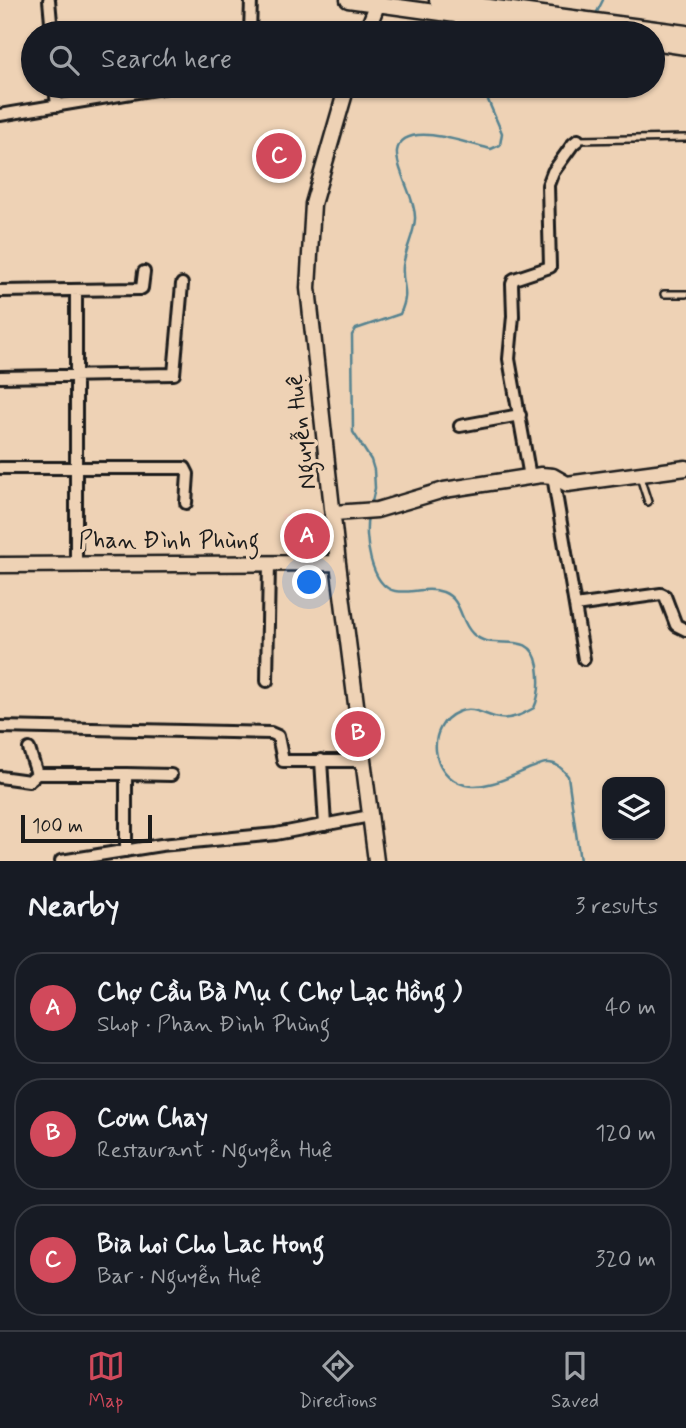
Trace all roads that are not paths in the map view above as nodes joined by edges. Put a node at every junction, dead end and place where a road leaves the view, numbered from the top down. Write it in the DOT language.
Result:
graph roads {
  1 [pos="49,0"];
  2 [pos="251,0"];
  3 [pos="348,0"];
  4 [pos="437,0"];
  5 [pos="378,3"];
  6 [pos="51,21"];
  7 [pos="250,21"];
  8 [pos="371,21"];
  9 [pos="502,21"];
  10 [pos="587,21"];
  11 [pos="665,30"];
  12 [pos="686,33"];
  13 [pos="665,44"];
  14 [pos="686,47"];
  15 [pos="56,98"];
  16 [pos="103,98"];
  17 [pos="343,98"];
  18 [pos="57,106"];
  19 [pos="0,115"];
  20 [pos="686,138"];
  21 [pos="578,140"];
  22 [pos="144,272"];
  23 [pos="182,284"];
  24 [pos="76,290"];
  25 [pos="0,291"];
  26 [pos="664,294"];
  27 [pos="686,294"];
  28 [pos="75,376"];
  29 [pos="0,377"];
  30 [pos="520,415"];
  31 [pos="460,426"];
  32 [pos="0,468"];
  33 [pos="76,468"];
  34 [pos="686,468"];
  35 [pos="639,474"];
  36 [pos="530,477"];
  37 [pos="553,477"];
  38 [pos="648,502"];
  39 [pos="186,503"];
  40 [pos="334,513"];
  41 [pos="338,563"];
  42 [pos="76,564"];
  43 [pos="269,564"];
  44 [pos="0,565"];
  45 [pos="575,606"];
  46 [pos="686,629"];
  47 [pos="584,659"];
  48 [pos="267,681"];
  49 [pos="0,727"];
  50 [pos="29,749"];
  51 [pos="321,760"];
  52 [pos="363,761"];
  53 [pos="37,774"];
  54 [pos="126,774"];
  55 [pos="171,775"];
  56 [pos="0,777"];
  57 [pos="370,816"];
  58 [pos="324,825"];
  59 [pos="126,851"];
  60 [pos="61,861"];
  61 [pos="376,861"];
  1 -- 6 [label="street"];
  2 -- 7 [label="street"];
  3 -- 5 [label="street"];
  4 -- 10 [label="street"];
  5 -- 8 [label="street"];
  5 -- 9 [label="street"];
  11 -- 12 [label="street"];
  13 -- 14 [label="street"];
  15 -- 18 [label="street"];
  16 -- 18 [label="street"];
  17 -- 40 [label="street, Nguyễn Huệ"];
  18 -- 19 [label="street"];
  20 -- 21 [label="lane"];
  21 -- 30 [label="street"];
  22 -- 24 [label="street"];
  23 -- 28 [label="street"];
  24 -- 25 [label="street"];
  24 -- 28 [label="street"];
  26 -- 27 [label="lane"];
  28 -- 29 [label="street"];
  28 -- 33 [label="street"];
  30 -- 31 [label="street"];
  30 -- 36 [label="street"];
  32 -- 33 [label="street"];
  33 -- 39 [label="street"];
  33 -- 42 [label="street"];
  34 -- 35 [label="street"];
  35 -- 37 [label="street"];
  35 -- 38 [label="lane"];
  36 -- 37 [label="street"];
  36 -- 40 [label="street"];
  37 -- 45 [label="street"];
  40 -- 41 [label="street, Nguyễn Huệ"];
  41 -- 43 [label="street, Phan Đình Phùng"];
  41 -- 52 [label="street, Nguyễn Huệ"];
  42 -- 43 [label="street, Phan Đình Phùng"];
  42 -- 44 [label="street, Phan Đình Phùng"];
  43 -- 48 [label="street"];
  45 -- 46 [label="street"];
  45 -- 47 [label="street"];
  49 -- 51 [label="street"];
  50 -- 53 [label="street"];
  51 -- 52 [label="street"];
  51 -- 58 [label="street"];
  52 -- 57 [label="street, Nguyễn Huệ"];
  53 -- 54 [label="street"];
  53 -- 56 [label="street"];
  54 -- 55 [label="street"];
  54 -- 59 [label="street"];
  57 -- 58 [label="street"];
  57 -- 61 [label="street, Nguyễn Huệ"];
  58 -- 59 [label="street"];
  59 -- 60 [label="street"];
}
